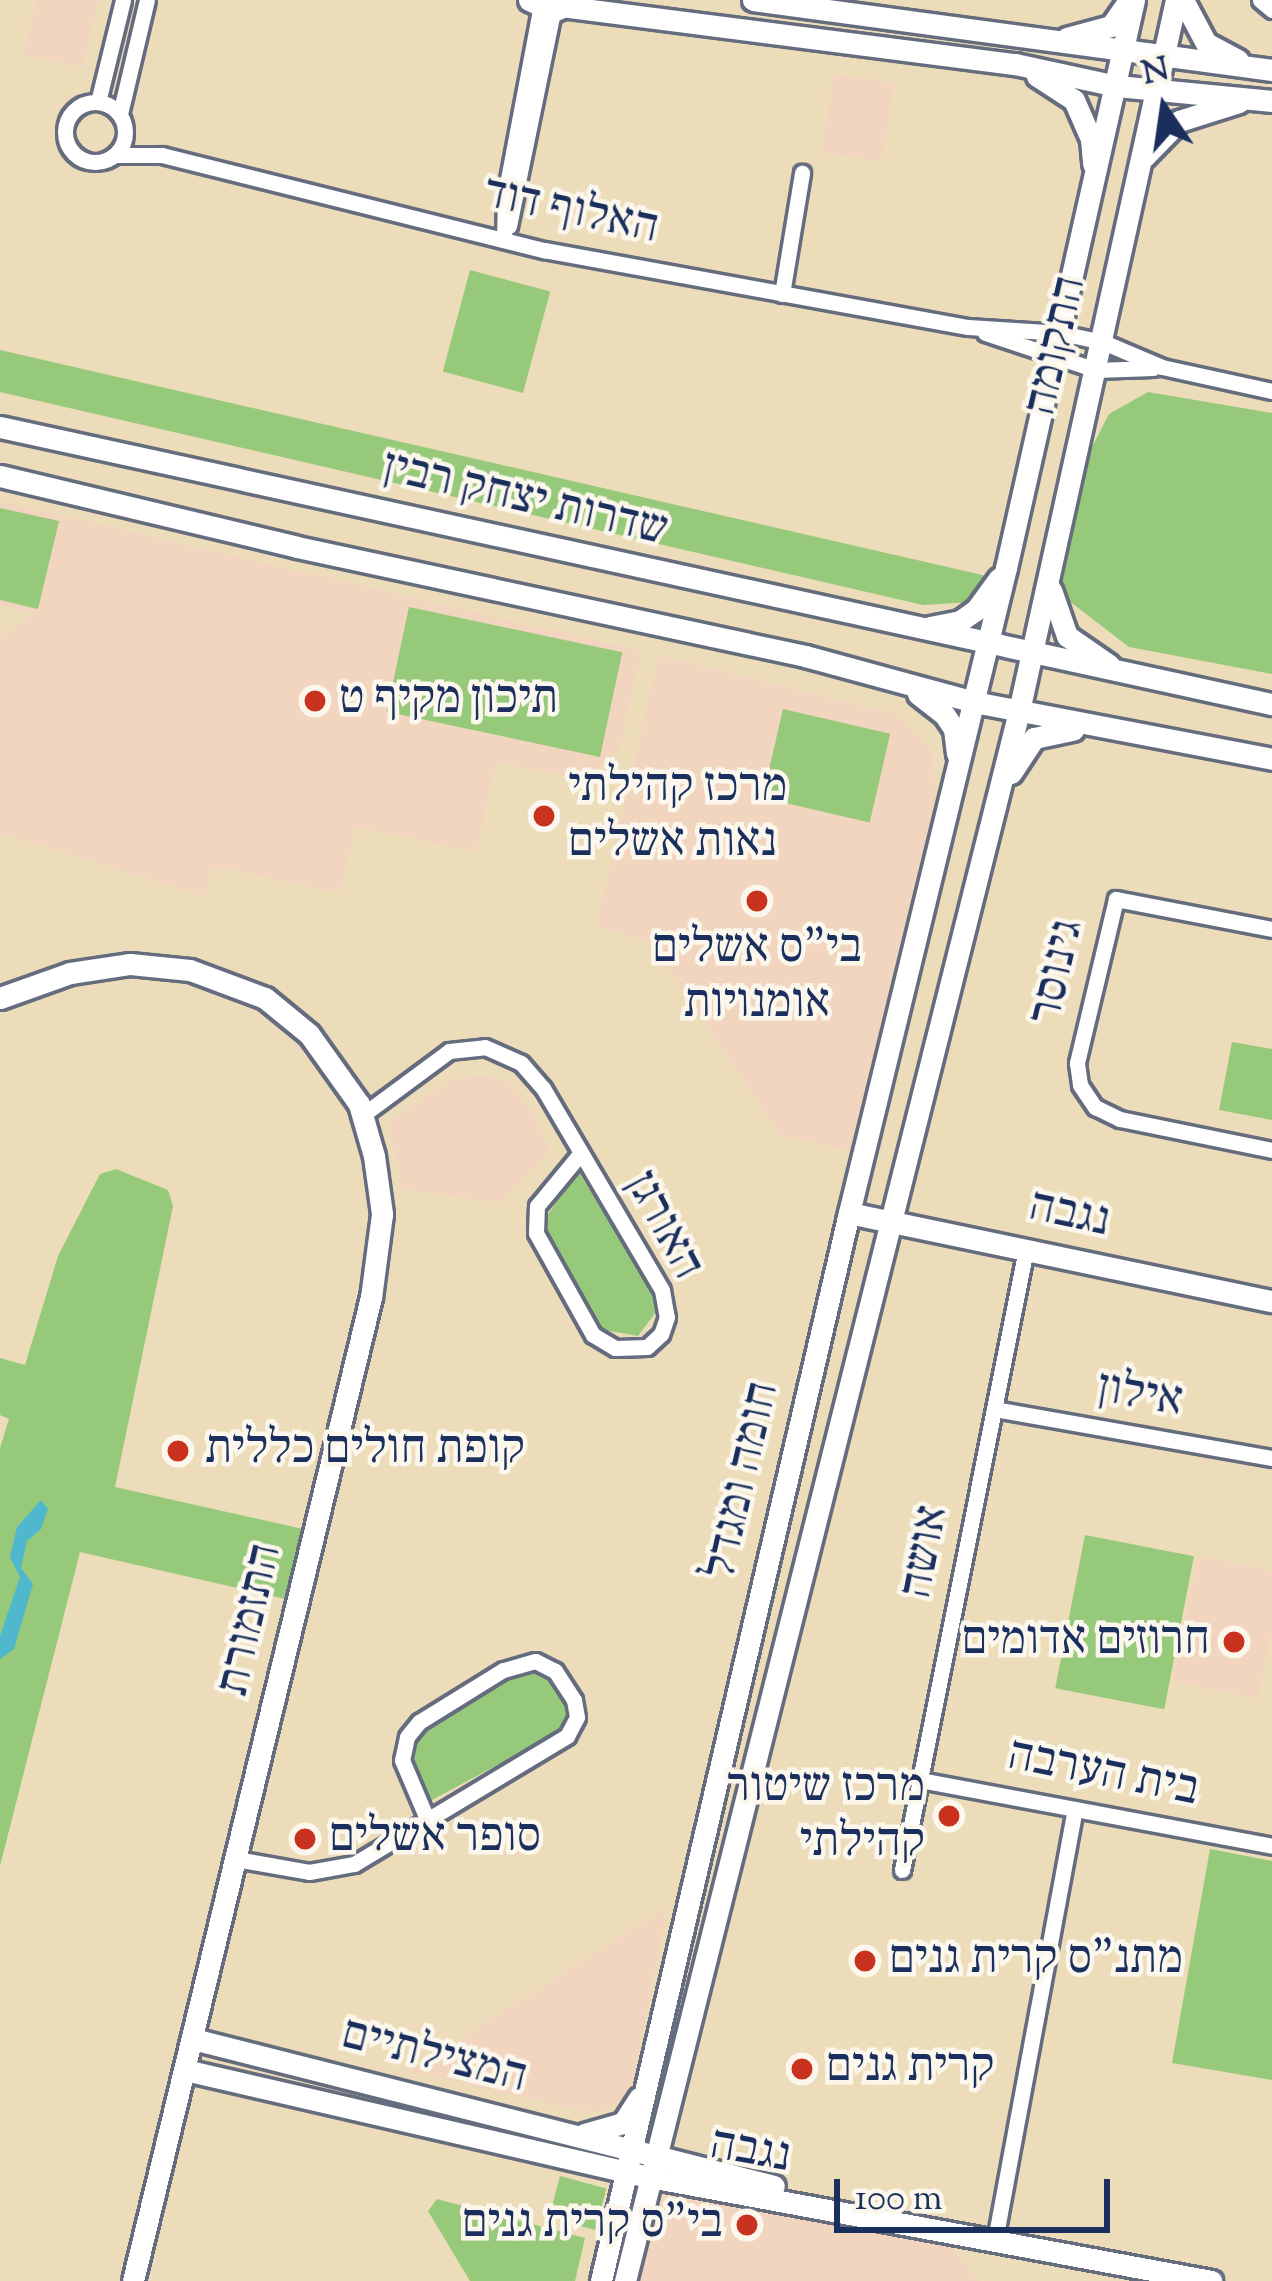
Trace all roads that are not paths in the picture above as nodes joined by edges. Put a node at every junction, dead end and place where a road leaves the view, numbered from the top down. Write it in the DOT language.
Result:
graph roads {
  1 [pos="123,0"];
  2 [pos="147,0"];
  3 [pos="753,0"];
  4 [pos="1132,0"];
  5 [pos="1180,0"];
  6 [pos="1260,0"];
  7 [pos="546,4"];
  8 [pos="1272,10"];
  9 [pos="1043,42"];
  10 [pos="1124,52"];
  11 [pos="1163,56"];
  12 [pos="1015,64"];
  13 [pos="1264,69"];
  14 [pos="1118,86"];
  15 [pos="1156,91"];
  16 [pos="1262,99"];
  17 [pos="98,102"];
  18 [pos="123,122"];
  19 [pos="115,155"];
  20 [pos="162,155"];
  21 [pos="802,173"];
  22 [pos="1136,180"];
  23 [pos="1094,189"];
  24 [pos="504,240"];
  25 [pos="782,294"];
  26 [pos="968,327"];
  27 [pos="1061,333"];
  28 [pos="1103,342"];
  29 [pos="1054,360"];
  30 [pos="1162,368"];
  31 [pos="1096,370"];
  32 [pos="1272,391"];
  33 [pos="0,427"];
  34 [pos="0,476"];
  35 [pos="1050,566"];
  36 [pos="1006,568"];
  37 [pos="914,629"];
  38 [pos="988,644"];
  39 [pos="1031,655"];
  40 [pos="1125,674"];
  41 [pos="891,680"];
  42 [pos="974,702"];
  43 [pos="1272,704"];
  44 [pos="1019,711"];
  45 [pos="1122,731"];
  46 [pos="1272,759"];
  47 [pos="956,777"];
  48 [pos="995,805"];
  49 [pos="1272,929"];
  50 [pos="0,998"];
  51 [pos="364,1114"];
  52 [pos="1272,1150"];
  53 [pos="580,1154"];
  54 [pos="849,1213"];
  55 [pos="888,1221"];
  56 [pos="1026,1249"];
  57 [pos="1272,1301"];
  58 [pos="994,1409"];
  59 [pos="1272,1459"];
  60 [pos="920,1780"];
  61 [pos="1075,1809"];
  62 [pos="427,1819"];
  63 [pos="1272,1846"];
  64 [pos="236,1859"];
  65 [pos="902,1870"];
  66 [pos="193,2038"];
  67 [pos="185,2070"];
  68 [pos="647,2081"];
  69 [pos="572,2136"];
  70 [pos="641,2164"];
  71 [pos="995,2240"];
  72 [pos="133,2281"];
  73 [pos="601,2281"];
  74 [pos="625,2281"];
  75 [pos="1211,2281"];
  1 -- 17 [label="street"];
  2 -- 18 [label="street"];
  3 -- 9 [label="street"];
  4 -- 9 [label="street"];
  4 -- 10 [label="street, התקומה"];
  5 -- 11 [label="street, התקומה"];
  5 -- 13 [label="street"];
  6 -- 8 [label="street"];
  7 -- 12 [label="street"];
  7 -- 24 [label="street"];
  9 -- 10 [label="street"];
  10 -- 11 [label="street"];
  10 -- 14 [label="street, התקומה"];
  11 -- 13 [label="street"];
  11 -- 15 [label="street, התקומה"];
  12 -- 14 [label="street"];
  12 -- 23 [label="street"];
  14 -- 15 [label="street"];
  14 -- 23 [label="street, התקומה"];
  15 -- 16 [label="street"];
  15 -- 22 [label="street, התקומה"];
  16 -- 22 [label="street"];
  17 -- 18 [label="street"];
  17 -- 19 [label="street"];
  18 -- 19 [label="street"];
  18 -- 20 [label="street, האלוף דוד"];
  19 -- 20 [label="street, האלוף דוד"];
  20 -- 24 [label="street, האלוף דוד"];
  21 -- 25 [label="street"];
  22 -- 28 [label="street, התקומה"];
  23 -- 27 [label="street, התקומה"];
  24 -- 25 [label="street, האלוף דוד"];
  25 -- 26 [label="street, האלוף דוד"];
  26 -- 27 [label="street, האלוף דוד"];
  26 -- 29 [label="street, האלוף דוד"];
  27 -- 28 [label="street, האלוף דוד"];
  27 -- 29 [label="street, התקומה"];
  28 -- 30 [label="street, האלוף דוד"];
  28 -- 31 [label="street, התקומה"];
  29 -- 31 [label="street, האלוף דוד"];
  29 -- 36 [label="street, התקומה"];
  30 -- 31 [label="street, האלוף דוד"];
  30 -- 32 [label="street"];
  31 -- 35 [label="street, התקומה"];
  33 -- 37 [label="street, שדרות יצחק רבין"];
  34 -- 41 [label="street, שדרות יצחק רבין"];
  35 -- 39 [label="street, התקומה"];
  35 -- 40 [label="street"];
  36 -- 37 [label="street"];
  36 -- 38 [label="street, התקומה"];
  37 -- 38 [label="street, שדרות יצחק רבין"];
  38 -- 39 [label="street, שדרות יצחק רבין"];
  38 -- 42 [label="street, התקומה"];
  39 -- 40 [label="street, שדרות יצחק רבין"];
  39 -- 44 [label="street, התקומה"];
  40 -- 43 [label="street, שדרות יצחק רבין"];
  41 -- 42 [label="street, שדרות יצחק רבין"];
  41 -- 47 [label="street"];
  42 -- 44 [label="street, שדרות יצחק רבין"];
  42 -- 47 [label="street, חומה ומגדל"];
  44 -- 45 [label="street, שדרות יצחק רבין"];
  44 -- 48 [label="street, חומה ומגדל"];
  45 -- 46 [label="street"];
  45 -- 48 [label="street"];
  47 -- 54 [label="street, חומה ומגדל"];
  48 -- 55 [label="street, חומה ומגדל"];
  49 -- 52 [label="street, גינוסר"];
  50 -- 51 [label="street, התזמורת"];
  51 -- 53 [label="street, האורגן"];
  51 -- 64 [label="street, התזמורת"];
  53 -- 53 [label="street, האורגן"];
  54 -- 55 [label="street, נגבה"];
  54 -- 68 [label="street, חומה ומגדל"];
  55 -- 56 [label="street, נגבה"];
  55 -- 70 [label="street, חומה ומגדל"];
  56 -- 57 [label="street, נגבה"];
  56 -- 58 [label="street, אושה"];
  58 -- 59 [label="street, אילון"];
  58 -- 60 [label="street, אושה"];
  60 -- 61 [label="street, בית הערבה"];
  60 -- 65 [label="street, אושה"];
  61 -- 63 [label="street, בית הערבה"];
  61 -- 71 [label="street"];
  62 -- 62 [label="street"];
  62 -- 64 [label="street"];
  64 -- 66 [label="street, התזמורת"];
  66 -- 67 [label="street, התזמורת"];
  66 -- 69 [label="street, המצילתיים"];
  67 -- 70 [label="street, המצילתיים"];
  67 -- 72 [label="street, התזמורת"];
  68 -- 69 [label="street"];
  68 -- 70 [label="street, חומה ומגדל"];
  69 -- 70 [label="street, המצילתיים"];
  70 -- 71 [label="street, נגבה"];
  70 -- 73 [label="street, חומה ומגדל"];
  70 -- 74 [label="street, חומה ומגדל"];
  71 -- 75 [label="street, נגבה"];
}
